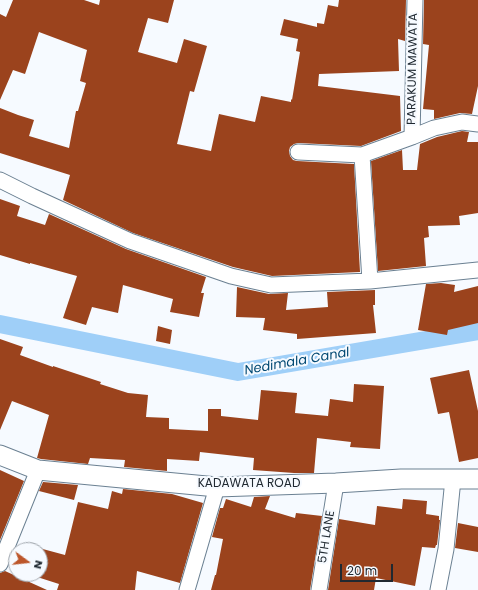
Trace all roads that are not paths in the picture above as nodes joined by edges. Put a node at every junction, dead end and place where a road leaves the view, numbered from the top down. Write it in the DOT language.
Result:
graph roads {
  1 [pos="415,0"];
  2 [pos="478,124"];
  3 [pos="412,137"];
  4 [pos="298,152"];
  5 [pos="362,155"];
  6 [pos="0,180"];
  7 [pos="478,270"];
  8 [pos="370,281"];
  9 [pos="0,456"];
  10 [pos="38,470"];
  11 [pos="453,479"];
  12 [pos="478,479"];
  13 [pos="336,484"];
  14 [pos="217,487"];
  15 [pos="0,564"];
  16 [pos="187,590"];
  17 [pos="319,590"];
  18 [pos="438,590"];
  1 -- 3 [label="street, PARAKUM MAWATA"];
  2 -- 3 [label="street"];
  3 -- 5 [label="street"];
  4 -- 5 [label="street"];
  5 -- 8 [label="street"];
  6 -- 8 [label="street"];
  7 -- 8 [label="street"];
  9 -- 10 [label="street, KADAWATA ROAD"];
  10 -- 14 [label="street, KADAWATA ROAD"];
  10 -- 15 [label="street"];
  11 -- 12 [label="street, KADAWATA ROAD"];
  11 -- 13 [label="street, KADAWATA ROAD"];
  11 -- 18 [label="street"];
  13 -- 14 [label="street, KADAWATA ROAD"];
  13 -- 17 [label="street, 5TH LANE"];
  14 -- 16 [label="street"];
}
